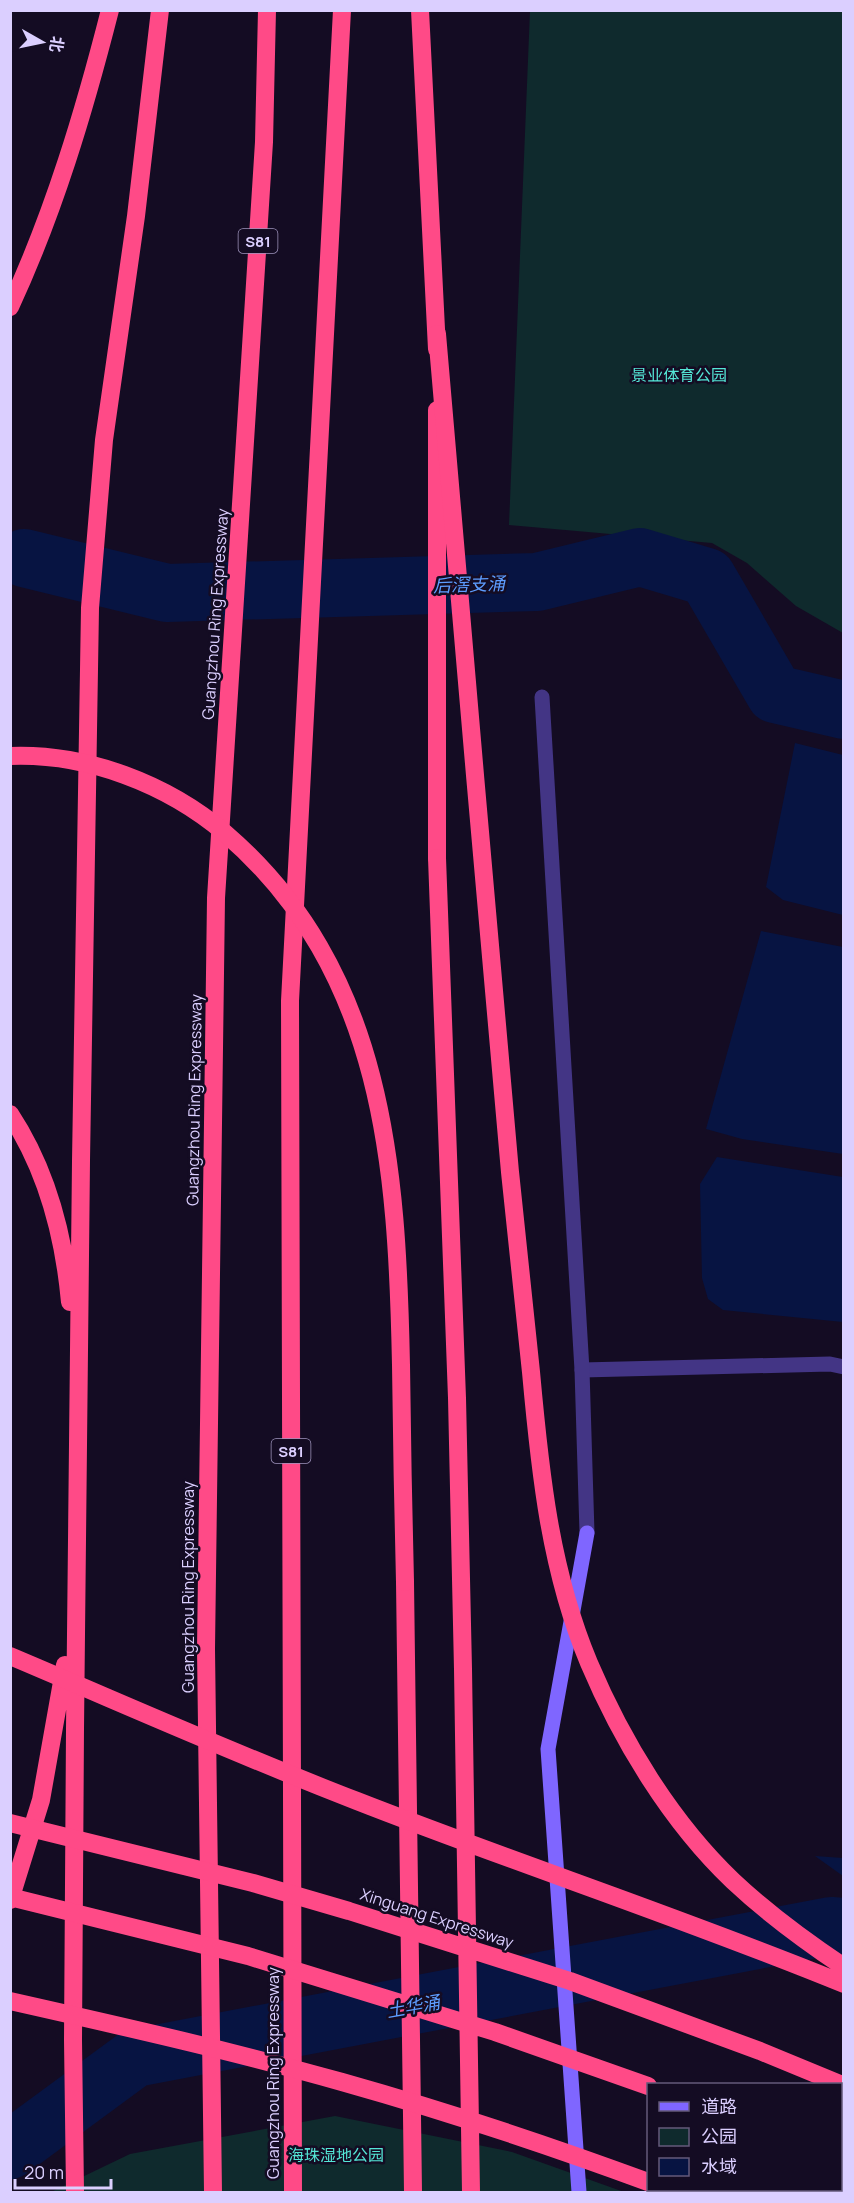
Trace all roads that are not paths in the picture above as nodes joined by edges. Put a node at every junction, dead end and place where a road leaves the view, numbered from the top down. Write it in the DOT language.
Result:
graph roads {
  1 [pos="110,10"];
  2 [pos="160,10"];
  3 [pos="267,10"];
  4 [pos="342,10"];
  5 [pos="420,10"];
  6 [pos="10,308"];
  7 [pos="436,334"];
  8 [pos="542,697"];
  9 [pos="10,756"];
  10 [pos="10,1114"];
  11 [pos="843,1367"];
  12 [pos="582,1370"];
  13 [pos="77,1523"];
  14 [pos="10,1656"];
  15 [pos="10,1823"];
  16 [pos="10,1899"];
  17 [pos="843,1967"];
  18 [pos="843,1984"];
  19 [pos="10,2001"];
  20 [pos="836,2083"];
  21 [pos="647,2086"];
  22 [pos="647,2182"];
  23 [pos="75,2193"];
  24 [pos="213,2193"];
  25 [pos="293,2193"];
  26 [pos="413,2193"];
  27 [pos="471,2193"];
  28 [pos="579,2193"];
  1 -- 6 [label="highway"];
  2 -- 13 [label="highway"];
  3 -- 24 [label="highway, Guangzhou Ring Expressway / S81"];
  4 -- 25 [label="highway, Guangzhou Ring Expressway / S81"];
  5 -- 7 [label="highway"];
  7 -- 17 [label="highway, bridge"];
  7 -- 27 [label="highway, bridge"];
  8 -- 12 [label="street"];
  9 -- 26 [label="highway, bridge"];
  10 -- 13 [label="highway"];
  11 -- 12 [label="street"];
  12 -- 28 [label="street"];
  13 -- 16 [label="highway"];
  13 -- 23 [label="highway"];
  14 -- 18 [label="highway, bridge"];
  15 -- 20 [label="highway, Xinguang Expressway, bridge"];
  16 -- 21 [label="highway, bridge"];
  19 -- 22 [label="highway, bridge"];
}
